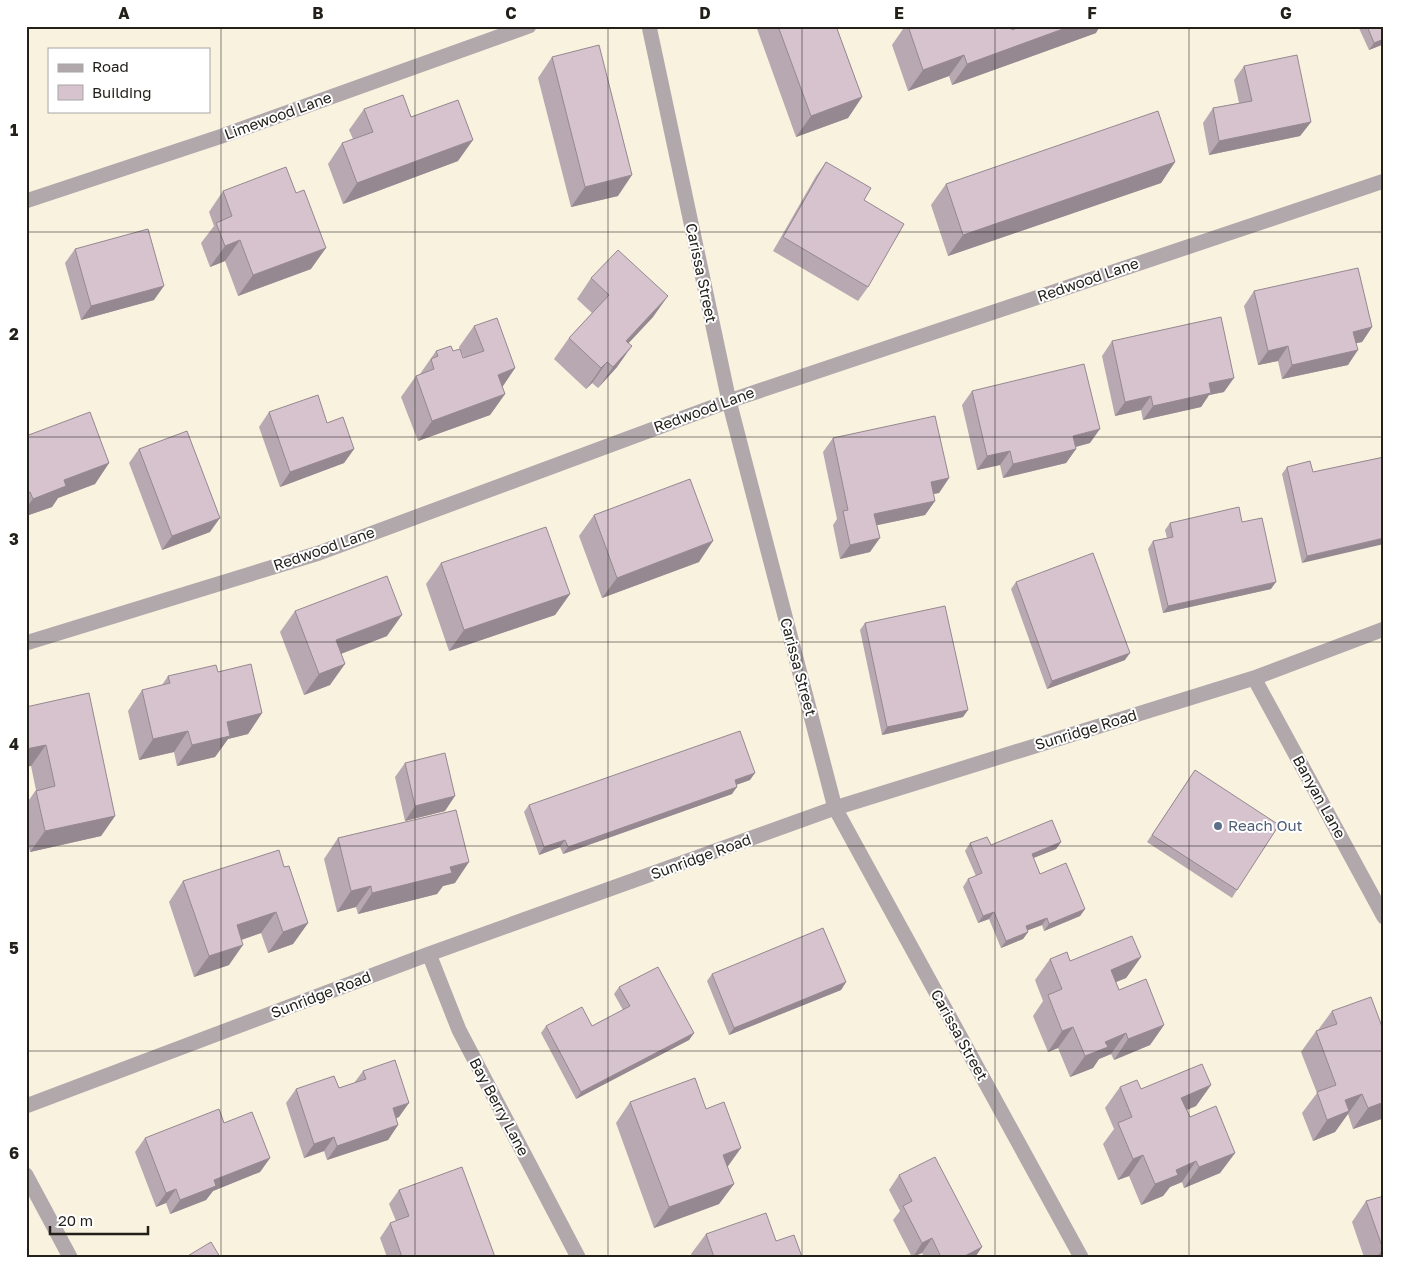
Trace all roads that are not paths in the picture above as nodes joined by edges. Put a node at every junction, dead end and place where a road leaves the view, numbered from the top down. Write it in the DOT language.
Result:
graph roads {
  1 [pos="529,26"];
  2 [pos="649,26"];
  3 [pos="1384,180"];
  4 [pos="26,201"];
  5 [pos="728,400"];
  6 [pos="1384,630"];
  7 [pos="26,643"];
  8 [pos="1254,678"];
  9 [pos="835,808"];
  10 [pos="1384,917"];
  11 [pos="429,954"];
  12 [pos="26,1106"];
  13 [pos="26,1175"];
  14 [pos="70,1257"];
  15 [pos="578,1257"];
  16 [pos="1081,1257"];
  1 -- 4 [label="street, Limewood Lane"];
  2 -- 5 [label="street, Carissa Street"];
  3 -- 5 [label="street, Redwood Lane"];
  5 -- 7 [label="street, Redwood Lane"];
  5 -- 9 [label="street, Carissa Street"];
  6 -- 8 [label="street, Sunridge Road"];
  8 -- 9 [label="street, Sunridge Road"];
  8 -- 10 [label="street, Banyan Lane"];
  9 -- 11 [label="street, Sunridge Road"];
  9 -- 16 [label="street, Carissa Street"];
  11 -- 12 [label="street, Sunridge Road"];
  11 -- 15 [label="street, Bay Berry Lane"];
  13 -- 14 [label="street"];
}
